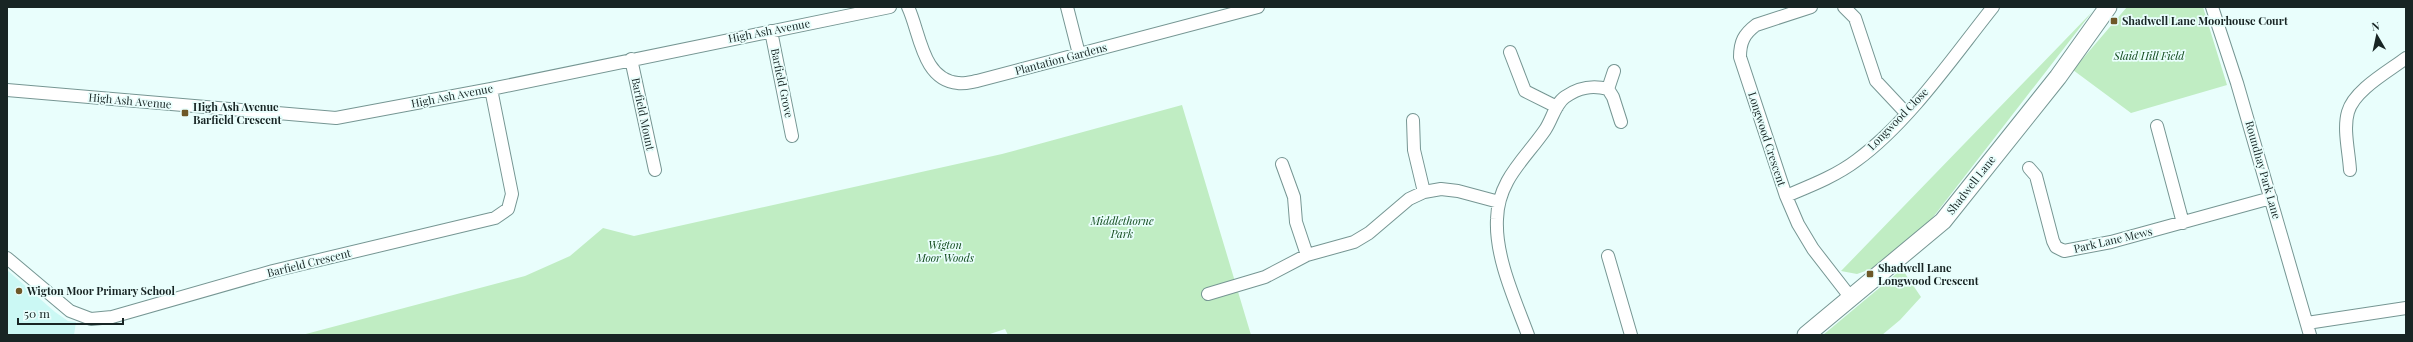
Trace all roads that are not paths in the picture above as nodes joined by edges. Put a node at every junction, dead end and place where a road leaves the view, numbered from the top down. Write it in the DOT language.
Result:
graph roads {
  1 [pos="890,7"];
  2 [pos="908,7"];
  3 [pos="1067,7"];
  4 [pos="1258,7"];
  5 [pos="1811,7"];
  6 [pos="1844,7"];
  7 [pos="2108,7"];
  8 [pos="2212,7"];
  9 [pos="1797,9"];
  10 [pos="1989,9"];
  11 [pos="1218,12"];
  12 [pos="771,31"];
  13 [pos="1510,52"];
  14 [pos="1079,54"];
  15 [pos="2406,58"];
  16 [pos="631,59"];
  17 [pos="1614,71"];
  18 [pos="491,89"];
  19 [pos="1608,89"];
  20 [pos="7,90"];
  21 [pos="1557,107"];
  22 [pos="1906,114"];
  23 [pos="1413,120"];
  24 [pos="1621,122"];
  25 [pos="2157,126"];
  26 [pos="792,136"];
  27 [pos="1282,164"];
  28 [pos="2029,168"];
  29 [pos="655,170"];
  30 [pos="2350,170"];
  31 [pos="1424,192"];
  32 [pos="1786,196"];
  33 [pos="2271,198"];
  34 [pos="1499,202"];
  35 [pos="2183,223"];
  36 [pos="1307,255"];
  37 [pos="1608,256"];
  38 [pos="7,258"];
  39 [pos="1208,294"];
  40 [pos="1851,298"];
  41 [pos="2406,308"];
  42 [pos="2308,329"];
  43 [pos="1528,335"];
  44 [pos="1631,335"];
  45 [pos="1806,335"];
  1 -- 12 [label="street, High Ash Avenue"];
  2 -- 14 [label="street, Plantation Gardens"];
  3 -- 14 [label="street"];
  4 -- 11 [label="street, Plantation Gardens"];
  5 -- 9 [label="street, Longwood Crescent"];
  6 -- 22 [label="street"];
  7 -- 40 [label="street, Shadwell Lane"];
  8 -- 33 [label="street, Roundhay Park Lane"];
  9 -- 32 [label="street, Longwood Crescent"];
  10 -- 22 [label="street, Longwood Close"];
  11 -- 14 [label="street, Plantation Gardens"];
  12 -- 16 [label="street, High Ash Avenue"];
  12 -- 26 [label="street, Barfield Grove"];
  13 -- 21 [label="street"];
  15 -- 30 [label="street"];
  16 -- 18 [label="street, High Ash Avenue"];
  16 -- 29 [label="street, Barfield Mount"];
  17 -- 19 [label="street"];
  18 -- 20 [label="street, High Ash Avenue"];
  18 -- 38 [label="street, Barfield Crescent"];
  19 -- 21 [label="street"];
  19 -- 24 [label="street"];
  21 -- 34 [label="street"];
  22 -- 32 [label="street, Longwood Close"];
  23 -- 31 [label="street"];
  25 -- 35 [label="street"];
  27 -- 36 [label="street"];
  28 -- 35 [label="street, Park Lane Mews"];
  31 -- 34 [label="street"];
  31 -- 36 [label="street"];
  32 -- 40 [label="street, Longwood Crescent"];
  33 -- 35 [label="street, Park Lane Mews"];
  33 -- 42 [label="street, Roundhay Park Lane"];
  34 -- 43 [label="street"];
  36 -- 39 [label="street"];
  37 -- 44 [label="street"];
  40 -- 45 [label="street, Shadwell Lane"];
  41 -- 42 [label="street"];
}
